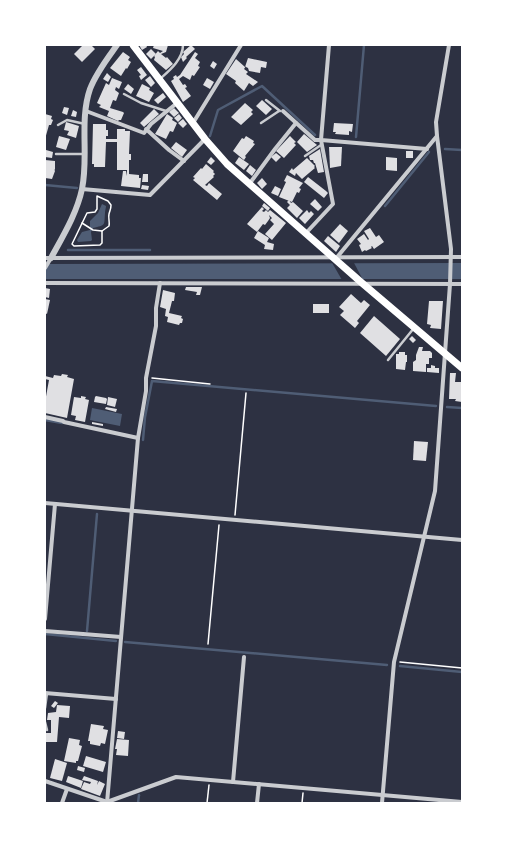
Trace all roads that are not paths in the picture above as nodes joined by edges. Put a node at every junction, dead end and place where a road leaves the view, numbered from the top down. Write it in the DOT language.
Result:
graph roads {
  1 [pos="117,45"];
  2 [pos="133,45"];
  3 [pos="183,45"];
  4 [pos="241,45"];
  5 [pos="330,45"];
  6 [pos="449,45"];
  7 [pos="159,80"];
  8 [pos="124,94"];
  9 [pos="266,100"];
  10 [pos="177,103"];
  11 [pos="86,110"];
  12 [pos="166,111"];
  13 [pos="281,111"];
  14 [pos="192,123"];
  15 [pos="296,123"];
  16 [pos="85,124"];
  17 [pos="261,124"];
  18 [pos="58,125"];
  19 [pos="146,129"];
  20 [pos="437,136"];
  21 [pos="205,139"];
  22 [pos="321,140"];
  23 [pos="322,145"];
  24 [pos="427,149"];
  25 [pos="56,154"];
  26 [pos="85,154"];
  27 [pos="306,156"];
  28 [pos="184,161"];
  29 [pos="250,184"];
  30 [pos="82,189"];
  31 [pos="306,233"];
  32 [pos="462,257"];
  33 [pos="336,258"];
  34 [pos="48,259"];
  35 [pos="451,259"];
  36 [pos="45,268"];
  37 [pos="360,281"];
  38 [pos="160,282"];
  39 [pos="450,282"];
  40 [pos="45,283"];
  41 [pos="462,284"];
  42 [pos="414,328"];
  43 [pos="446,355"];
  44 [pos="388,360"];
  45 [pos="462,368"];
  46 [pos="45,417"];
  47 [pos="138,438"];
  48 [pos="45,503"];
  49 [pos="55,504"];
  50 [pos="132,511"];
  51 [pos="424,536"];
  52 [pos="462,540"];
  53 [pos="45,619"];
  54 [pos="45,631"];
  55 [pos="121,638"];
  56 [pos="244,656"];
  57 [pos="46,693"];
  58 [pos="116,699"];
  59 [pos="45,708"];
  60 [pos="45,722"];
  61 [pos="47,730"];
  62 [pos="45,781"];
  63 [pos="233,782"];
  64 [pos="259,784"];
  65 [pos="67,789"];
  66 [pos="383,796"];
  67 [pos="107,802"];
  68 [pos="462,802"];
  69 [pos="62,803"];
  70 [pos="257,803"];
  71 [pos="382,803"];
  1 -- 11 [label="street"];
  2 -- 7 [label="main road"];
  3 -- 7 [label="lane"];
  4 -- 14 [label="street"];
  5 -- 22 [label="street"];
  6 -- 20 [label="street"];
  7 -- 10 [label="main road"];
  8 -- 12 [label="lane"];
  9 -- 13 [label="lane"];
  10 -- 12 [label="street"];
  10 -- 14 [label="main road"];
  11 -- 16 [label="street"];
  11 -- 19 [label="street"];
  12 -- 19 [label="street"];
  13 -- 15 [label="street"];
  13 -- 17 [label="lane"];
  14 -- 21 [label="main road"];
  15 -- 22 [label="street"];
  15 -- 29 [label="street"];
  16 -- 18 [label="lane"];
  16 -- 26 [label="street"];
  19 -- 28 [label="street"];
  20 -- 24 [label="street"];
  20 -- 35 [label="street"];
  21 -- 28 [label="street"];
  21 -- 29 [label="main road"];
  22 -- 23 [label="street"];
  22 -- 24 [label="street"];
  23 -- 27 [label="lane"];
  23 -- 31 [label="street"];
  24 -- 33 [label="street"];
  25 -- 26 [label="lane"];
  26 -- 30 [label="street"];
  28 -- 30 [label="street"];
  29 -- 31 [label="main road"];
  30 -- 34 [label="street"];
  31 -- 33 [label="main road"];
  32 -- 35 [label="street"];
  33 -- 34 [label="street"];
  33 -- 35 [label="street"];
  33 -- 37 [label="main road"];
  34 -- 36 [label="street"];
  35 -- 39 [label="street"];
  37 -- 38 [label="street"];
  37 -- 39 [label="street"];
  37 -- 42 [label="main road"];
  38 -- 40 [label="street"];
  38 -- 47 [label="street"];
  39 -- 41 [label="street"];
  39 -- 43 [label="street"];
  42 -- 43 [label="main road"];
  42 -- 44 [label="lane"];
  43 -- 45 [label="main road"];
  43 -- 51 [label="street"];
  46 -- 47 [label="street"];
  47 -- 50 [label="street"];
  48 -- 49 [label="street"];
  49 -- 50 [label="street"];
  49 -- 53 [label="street"];
  50 -- 51 [label="street"];
  50 -- 55 [label="street"];
  51 -- 52 [label="street"];
  51 -- 66 [label="street"];
  54 -- 55 [label="street"];
  55 -- 58 [label="street"];
  56 -- 63 [label="street"];
  57 -- 58 [label="street"];
  57 -- 59 [label="lane"];
  58 -- 67 [label="street"];
  60 -- 61 [label="lane"];
  62 -- 65 [label="street"];
  63 -- 64 [label="street"];
  63 -- 67 [label="street"];
  64 -- 66 [label="street"];
  64 -- 70 [label="street"];
  65 -- 67 [label="street"];
  65 -- 69 [label="street"];
  66 -- 68 [label="street"];
  66 -- 71 [label="street"];
}
